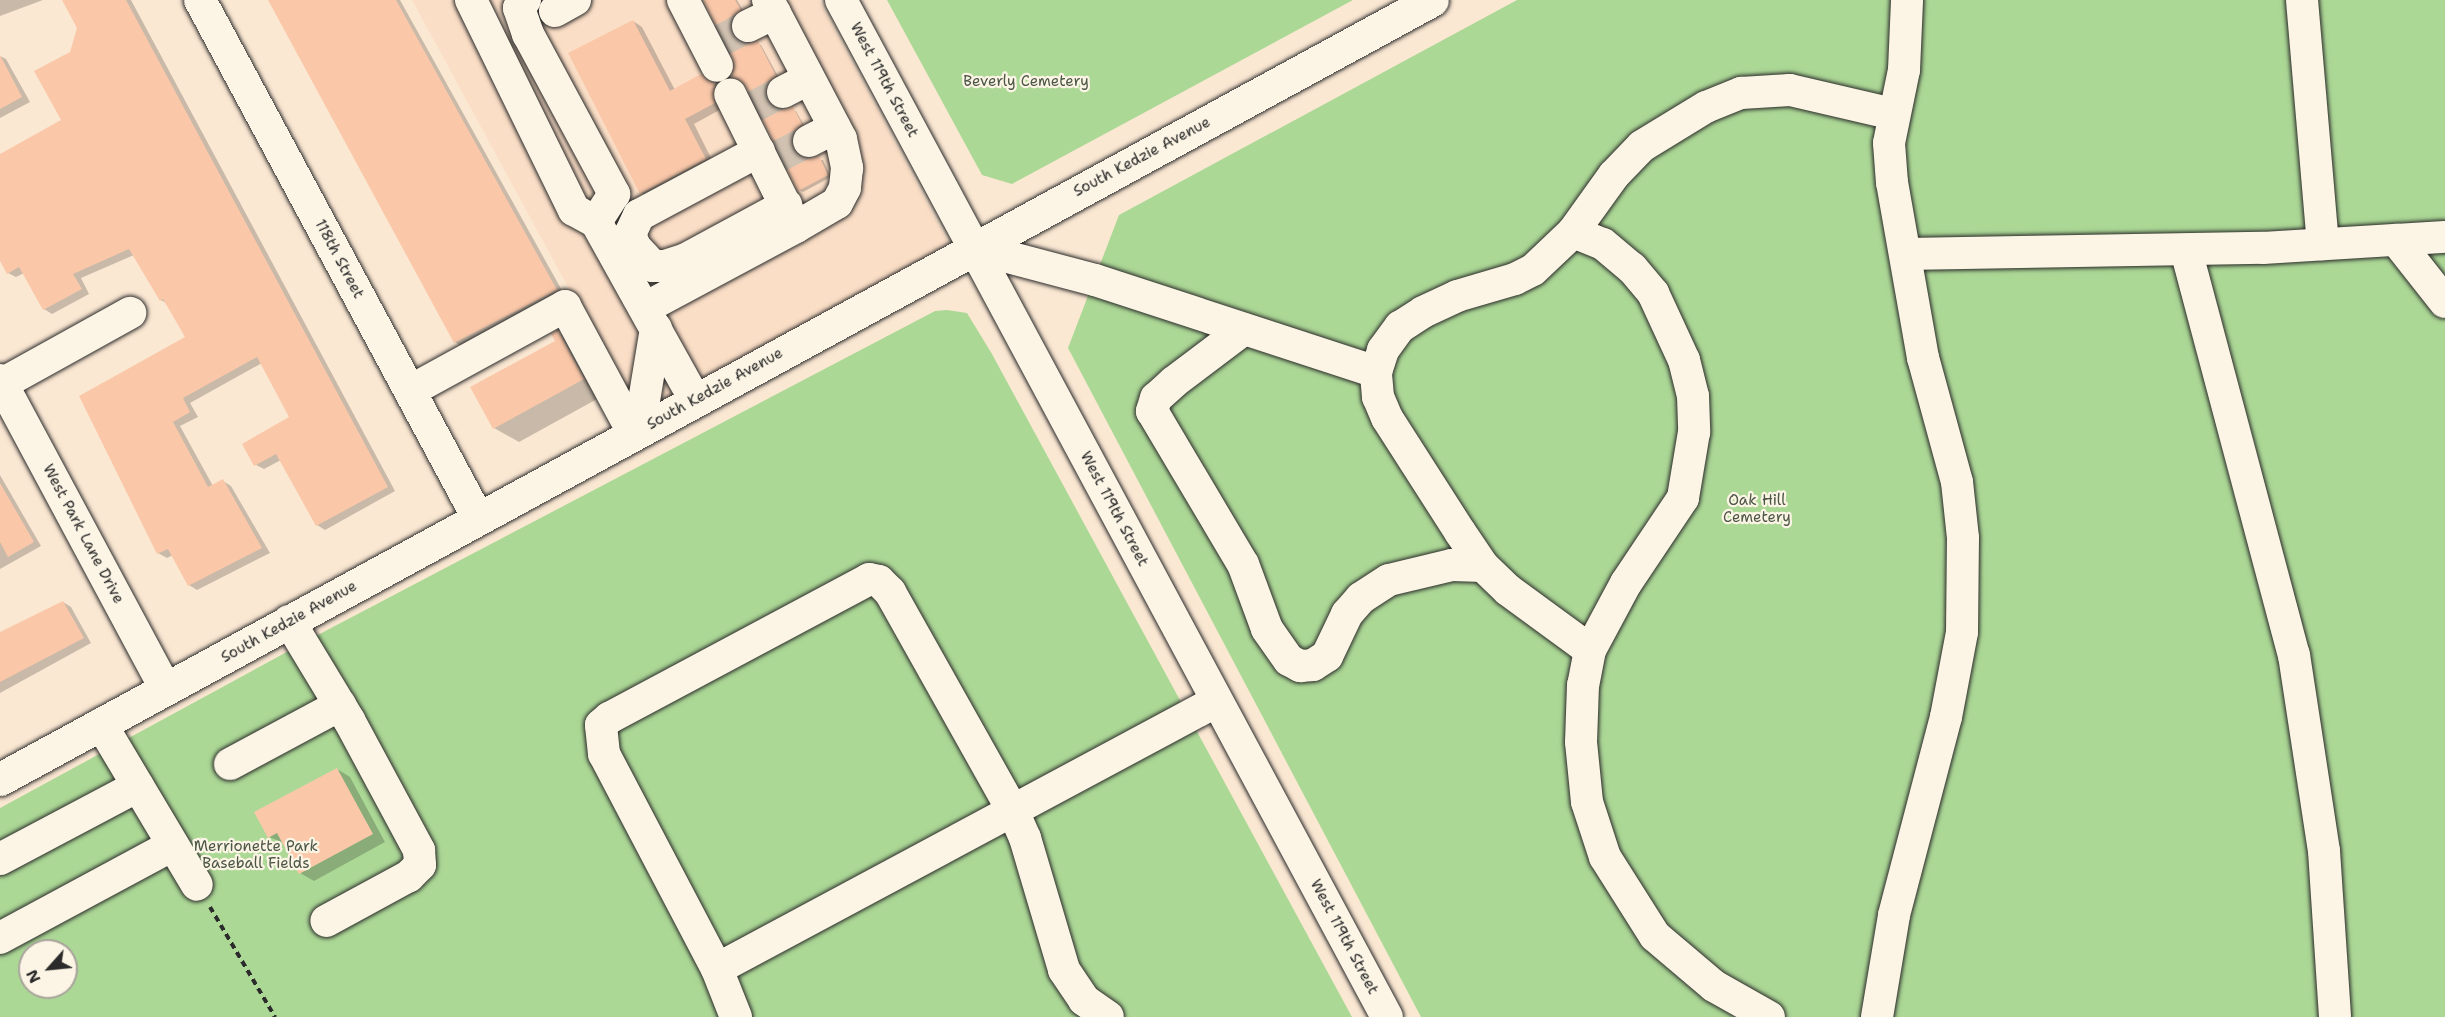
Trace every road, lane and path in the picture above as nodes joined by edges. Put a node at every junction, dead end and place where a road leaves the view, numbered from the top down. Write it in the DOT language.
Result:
graph roads {
  1 [pos="200,0"];
  2 [pos="471,0"];
  3 [pos="683,0"];
  4 [pos="841,0"];
  5 [pos="1432,0"];
  6 [pos="1907,0"];
  7 [pos="2302,0"];
  8 [pos="513,3"];
  9 [pos="764,13"];
  10 [pos="1893,114"];
  11 [pos="767,157"];
  12 [pos="791,216"];
  13 [pos="596,222"];
  14 [pos="1573,232"];
  15 [pos="2445,237"];
  16 [pos="2396,240"];
  17 [pos="2323,244"];
  18 [pos="974,248"];
  19 [pos="2186,250"];
  20 [pos="1906,254"];
  21 [pos="2445,302"];
  22 [pos="130,313"];
  23 [pos="651,318"];
  24 [pos="1244,329"];
  25 [pos="1376,372"];
  26 [pos="1,383"];
  27 [pos="410,391"];
  28 [pos="694,400"];
  29 [pos="636,432"];
  30 [pos="478,518"];
  31 [pos="1483,566"];
  32 [pos="289,621"];
  33 [pos="1590,650"];
  34 [pos="166,688"];
  35 [pos="1217,701"];
  36 [pos="340,705"];
  37 [pos="101,724"];
  38 [pos="230,764"];
  39 [pos="0,779"];
  40 [pos="138,786"];
  41 [pos="1012,811"];
  42 [pos="173,845"];
  43 [pos="0,859"];
  44 [pos="197,885"];
  45 [pos="327,921"];
  46 [pos="0,938"];
  47 [pos="717,969"];
  48 [pos="275,1017"];
  49 [pos="736,1017"];
  50 [pos="1108,1017"];
  51 [pos="1387,1017"];
  52 [pos="1769,1017"];
  53 [pos="1877,1017"];
  54 [pos="2335,1017"];
  1 -- 27 [label="street, 118th Street"];
  2 -- 13 [label="street"];
  3 -- 11 [label="street"];
  4 -- 18 [label="street, West 119th Street"];
  5 -- 18 [label="main road, South Kedzie Avenue"];
  6 -- 10 [label="street"];
  7 -- 17 [label="street"];
  8 -- 13 [label="street"];
  9 -- 12 [label="street"];
  10 -- 14 [label="street"];
  10 -- 20 [label="street"];
  11 -- 12 [label="street"];
  11 -- 12 [label="street"];
  12 -- 23 [label="street"];
  13 -- 23 [label="street"];
  14 -- 25 [label="street"];
  14 -- 33 [label="street"];
  15 -- 16 [label="street"];
  16 -- 17 [label="street"];
  16 -- 21 [label="street"];
  17 -- 19 [label="street"];
  18 -- 24 [label="street"];
  18 -- 28 [label="main road, South Kedzie Avenue"];
  18 -- 35 [label="street, West 119th Street"];
  19 -- 20 [label="street"];
  19 -- 54 [label="street"];
  20 -- 53 [label="street"];
  22 -- 26 [label="street"];
  23 -- 28 [label="street"];
  23 -- 29 [label="street"];
  24 -- 25 [label="street"];
  24 -- 31 [label="street"];
  25 -- 31 [label="street"];
  26 -- 34 [label="street, West Park Lane Drive"];
  27 -- 29 [label="street"];
  27 -- 30 [label="street, 118th Street"];
  28 -- 29 [label="main road, South Kedzie Avenue"];
  29 -- 30 [label="main road, South Kedzie Avenue"];
  30 -- 32 [label="main road, South Kedzie Avenue"];
  31 -- 33 [label="street"];
  32 -- 34 [label="main road, South Kedzie Avenue"];
  32 -- 36 [label="street"];
  33 -- 52 [label="street"];
  34 -- 37 [label="main road, South Kedzie Avenue"];
  35 -- 41 [label="street"];
  35 -- 51 [label="street, West 119th Street"];
  36 -- 38 [label="street"];
  36 -- 45 [label="street"];
  37 -- 39 [label="main road, South Kedzie Avenue"];
  37 -- 40 [label="street"];
  40 -- 42 [label="street"];
  40 -- 43 [label="street"];
  41 -- 47 [label="street"];
  41 -- 47 [label="street"];
  41 -- 50 [label="street"];
  42 -- 44 [label="street"];
  42 -- 46 [label="street"];
  44 -- 48 [label="path"];
  47 -- 49 [label="street"];
}
